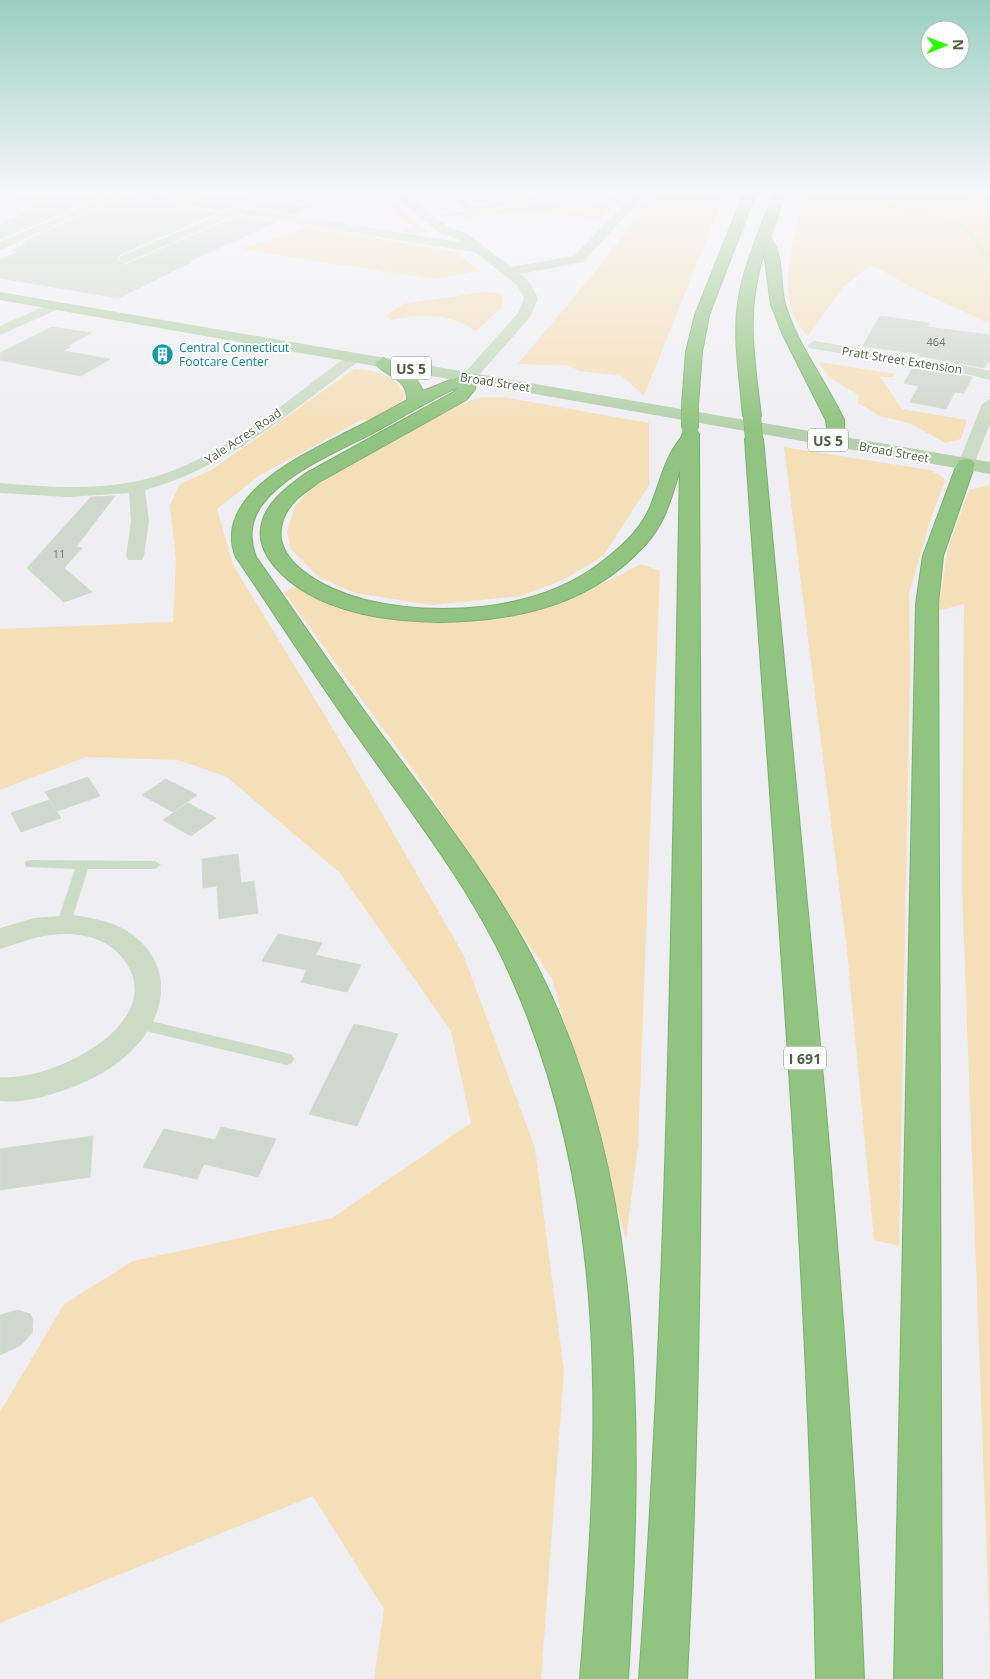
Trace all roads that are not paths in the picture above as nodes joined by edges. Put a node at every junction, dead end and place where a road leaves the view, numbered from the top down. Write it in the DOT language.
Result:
graph roads {
  1 [pos="510,273"];
  2 [pos="719,273"];
  3 [pos="754,273"];
  4 [pos="773,273"];
  5 [pos="0,296"];
  6 [pos="56,305"];
  7 [pos="0,331"];
  8 [pos="814,346"];
  9 [pos="354,358"];
  10 [pos="384,363"];
  11 [pos="990,376"];
  12 [pos="468,378"];
  13 [pos="415,403"];
  14 [pos="990,404"];
  15 [pos="690,434"];
  16 [pos="832,441"];
  17 [pos="978,466"];
  18 [pos="136,487"];
  19 [pos="0,488"];
  20 [pos="135,556"];
  21 [pos="31,864"];
  22 [pos="83,865"];
  23 [pos="155,865"];
  24 [pos="64,926"];
  25 [pos="0,938"];
  26 [pos="138,1024"];
  27 [pos="287,1059"];
  28 [pos="0,1090"];
  29 [pos="604,1679"];
  30 [pos="662,1679"];
  31 [pos="840,1679"];
  32 [pos="918,1679"];
  1 -- 12 [label="street"];
  2 -- 15 [label="highway, bridge"];
  3 -- 31 [label="highway, I 691"];
  4 -- 16 [label="highway"];
  5 -- 6 [label="main road, Broad Street / US 5"];
  6 -- 7 [label="street"];
  6 -- 9 [label="main road, Broad Street / US 5"];
  8 -- 11 [label="street, Pratt Street Extension"];
  9 -- 10 [label="main road, Broad Street / US 5"];
  9 -- 18 [label="street, Yale Acres Road"];
  10 -- 12 [label="main road, Broad Street / US 5"];
  10 -- 13 [label="highway"];
  12 -- 13 [label="highway"];
  12 -- 15 [label="highway"];
  12 -- 16 [label="main road, Broad Street / US 5"];
  13 -- 29 [label="highway"];
  14 -- 17 [label="street"];
  15 -- 30 [label="highway"];
  16 -- 17 [label="main road, Broad Street / US 5"];
  17 -- 32 [label="highway"];
  18 -- 19 [label="street, Yale Acres Road"];
  18 -- 20 [label="street"];
  21 -- 22 [label="lane"];
  22 -- 23 [label="lane"];
  22 -- 24 [label="lane"];
  24 -- 25 [label="street"];
  24 -- 26 [label="street"];
  26 -- 27 [label="lane"];
  26 -- 28 [label="street"];
}
